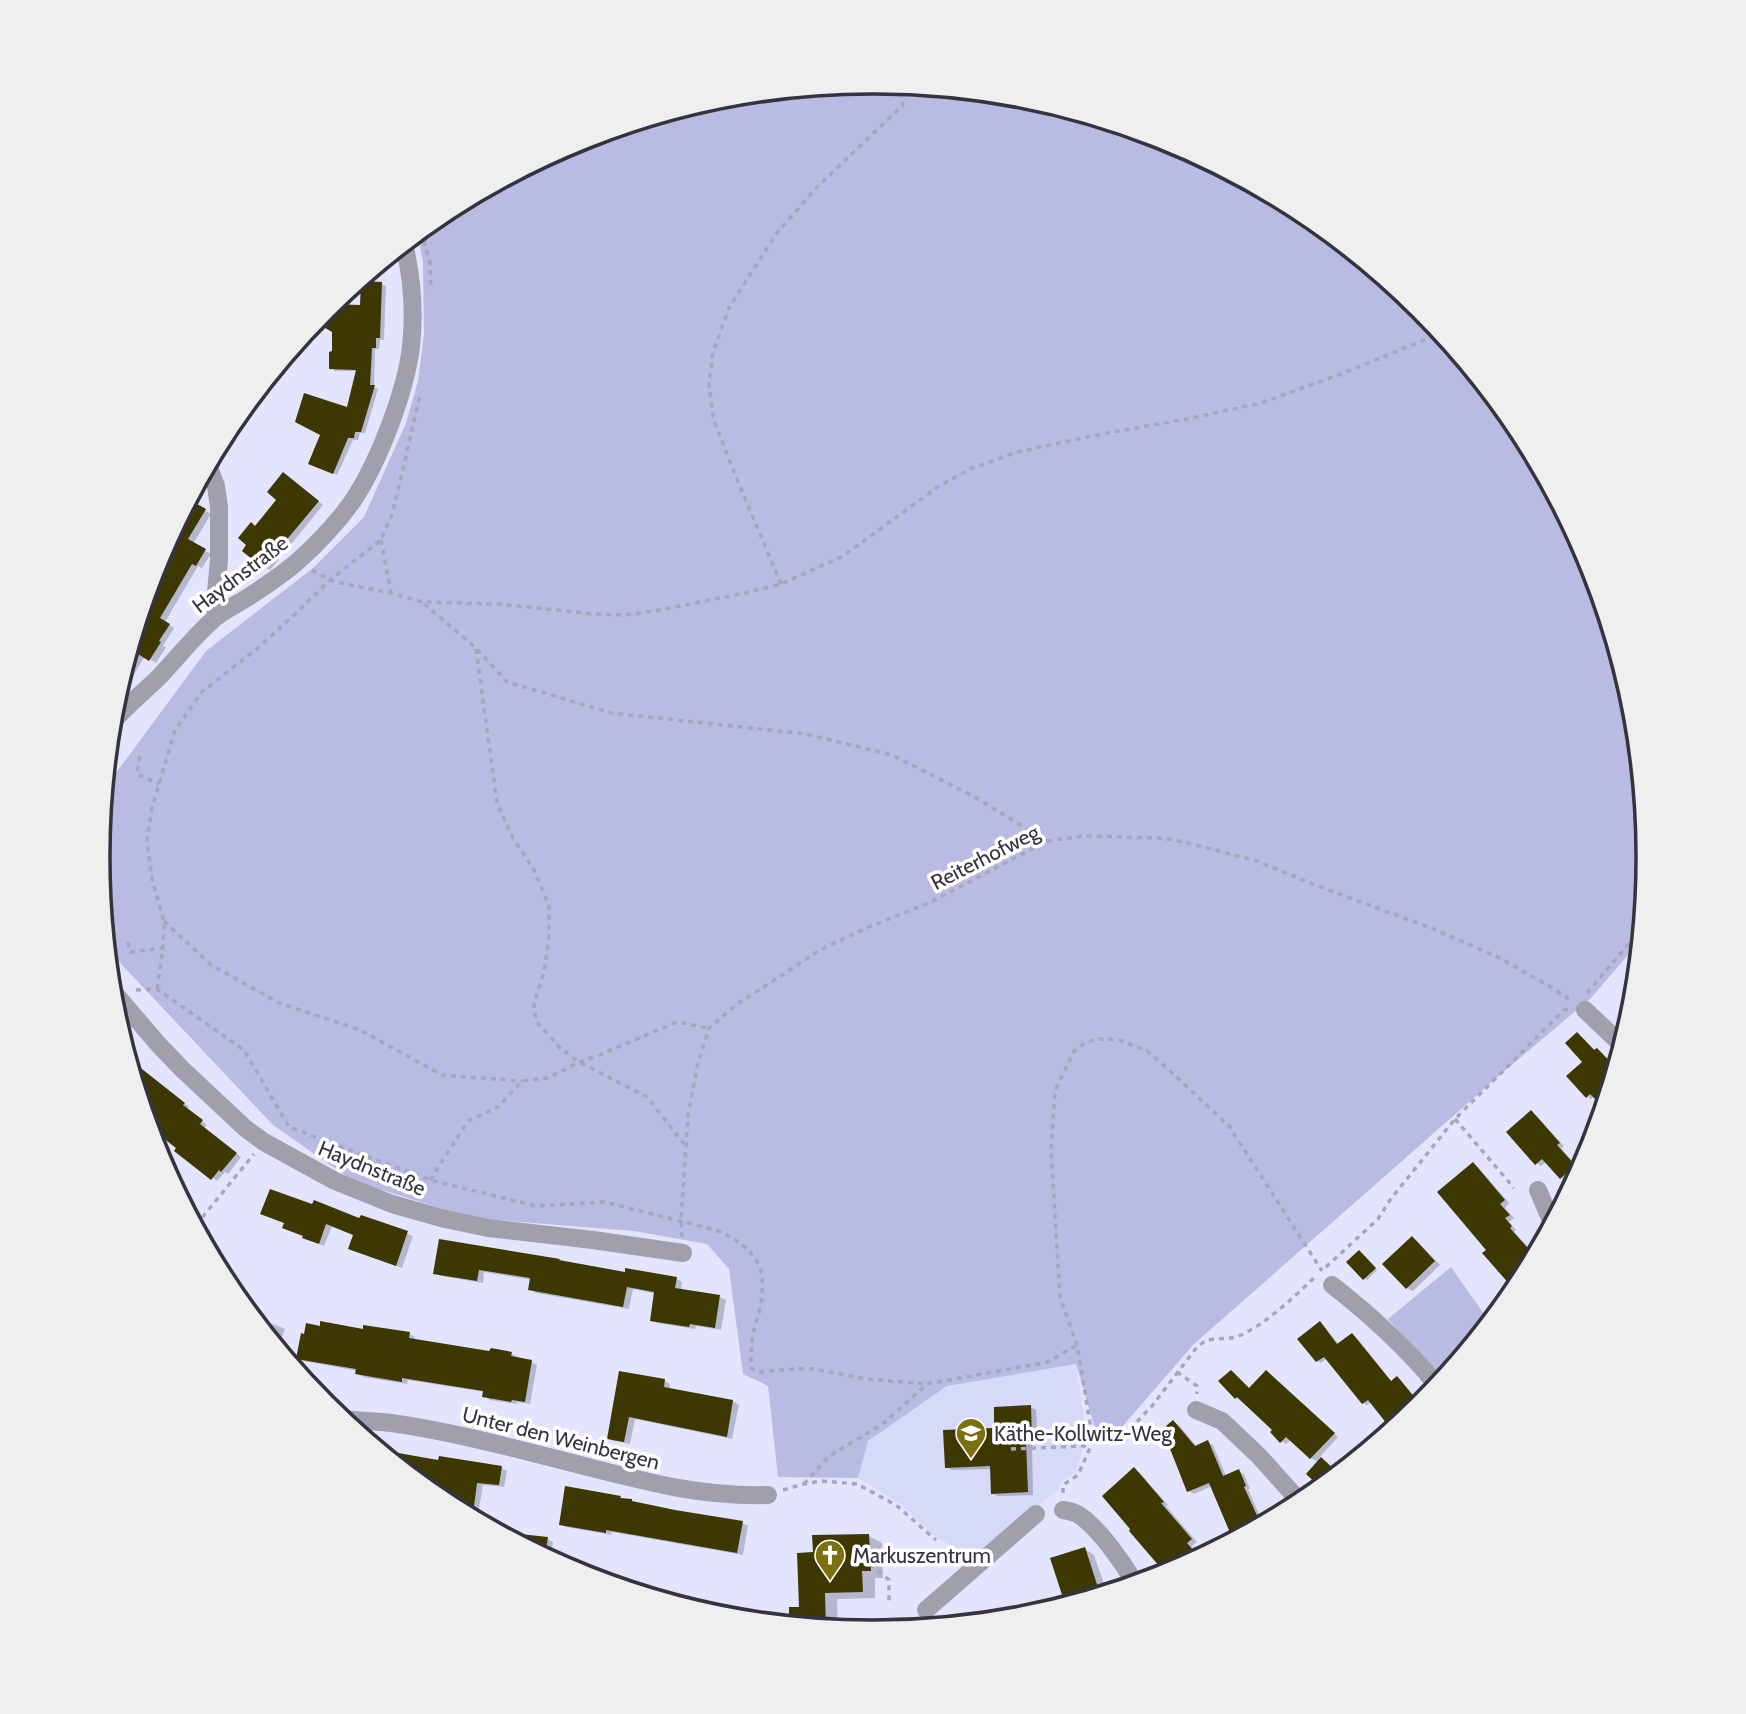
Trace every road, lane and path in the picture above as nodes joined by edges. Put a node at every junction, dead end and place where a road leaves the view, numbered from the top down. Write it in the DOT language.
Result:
graph roads {
  1 [pos="900,95"];
  2 [pos="406,255"];
  3 [pos="1431,338"];
  4 [pos="213,477"];
  5 [pos="330,580"];
  6 [pos="781,584"];
  7 [pos="391,593"];
  8 [pos="422,603"];
  9 [pos="216,617"];
  10 [pos="476,648"];
  11 [pos="125,708"];
  12 [pos="139,756"];
  13 [pos="159,784"];
  14 [pos="1047,841"];
  15 [pos="164,921"];
  16 [pos="128,942"];
  17 [pos="1630,944"];
  18 [pos="163,948"];
  19 [pos="1585,1003"];
  20 [pos="125,1008"];
  21 [pos="709,1028"];
  22 [pos="1614,1036"];
  23 [pos="579,1062"];
  24 [pos="522,1081"];
  25 [pos="1455,1119"];
  26 [pos="264,1142"];
  27 [pos="685,1146"];
  28 [pos="430,1180"];
  29 [pos="1514,1188"];
  30 [pos="1538,1190"];
  31 [pos="1547,1212"];
  32 [pos="202,1217"];
  33 [pos="681,1221"];
  34 [pos="683,1253"];
  35 [pos="1327,1278"];
  36 [pos="1077,1345"];
  37 [pos="1177,1372"];
  38 [pos="1430,1377"];
  39 [pos="924,1385"];
  40 [pos="1196,1409"];
  41 [pos="360,1420"];
  42 [pos="1093,1441"];
  43 [pos="1088,1448"];
  44 [pos="1011,1449"];
  45 [pos="804,1484"];
  46 [pos="768,1494"];
  47 [pos="1293,1494"];
  48 [pos="1063,1510"];
  49 [pos="1036,1514"];
  50 [pos="936,1540"];
  51 [pos="870,1564"];
  52 [pos="1130,1575"];
  53 [pos="889,1603"];
  54 [pos="926,1610"];
  1 -- 6 [label="path"];
  2 -- 9 [label="street, Haydnstraße"];
  3 -- 6 [label="path"];
  4 -- 9 [label="street"];
  5 -- 7 [label="path"];
  5 -- 7 [label="path"];
  5 -- 13 [label="path"];
  6 -- 8 [label="path"];
  7 -- 8 [label="path"];
  8 -- 10 [label="path"];
  9 -- 11 [label="street, Haydnstraße"];
  10 -- 14 [label="path"];
  10 -- 23 [label="path"];
  12 -- 13 [label="path"];
  13 -- 15 [label="path"];
  14 -- 19 [label="path, Reiterhofweg"];
  14 -- 21 [label="path, Reiterhofweg"];
  15 -- 18 [label="path"];
  15 -- 24 [label="path"];
  16 -- 18 [label="path"];
  17 -- 19 [label="path"];
  18 -- 28 [label="path"];
  19 -- 22 [label="street"];
  19 -- 25 [label="path"];
  20 -- 26 [label="street, Haydnstraße"];
  21 -- 23 [label="path"];
  21 -- 27 [label="path"];
  23 -- 24 [label="path"];
  23 -- 27 [label="path"];
  24 -- 28 [label="path"];
  25 -- 29 [label="path"];
  25 -- 35 [label="path"];
  26 -- 32 [label="path"];
  26 -- 34 [label="street, Haydnstraße"];
  27 -- 33 [label="path"];
  28 -- 33 [label="path"];
  30 -- 31 [label="street"];
  33 -- 34 [label="path"];
  33 -- 39 [label="path"];
  35 -- 36 [label="path"];
  35 -- 37 [label="path"];
  35 -- 38 [label="street"];
  36 -- 39 [label="path"];
  36 -- 42 [label="path"];
  37 -- 40 [label="path"];
  37 -- 42 [label="path"];
  39 -- 45 [label="path"];
  40 -- 47 [label="street"];
  41 -- 46 [label="street, Unter den Weinbergen"];
  42 -- 43 [label="path"];
  43 -- 44 [label="path"];
  43 -- 48 [label="path"];
  45 -- 46 [label="path"];
  45 -- 50 [label="path"];
  48 -- 52 [label="street"];
  49 -- 54 [label="street"];
  51 -- 53 [label="path"];
}
